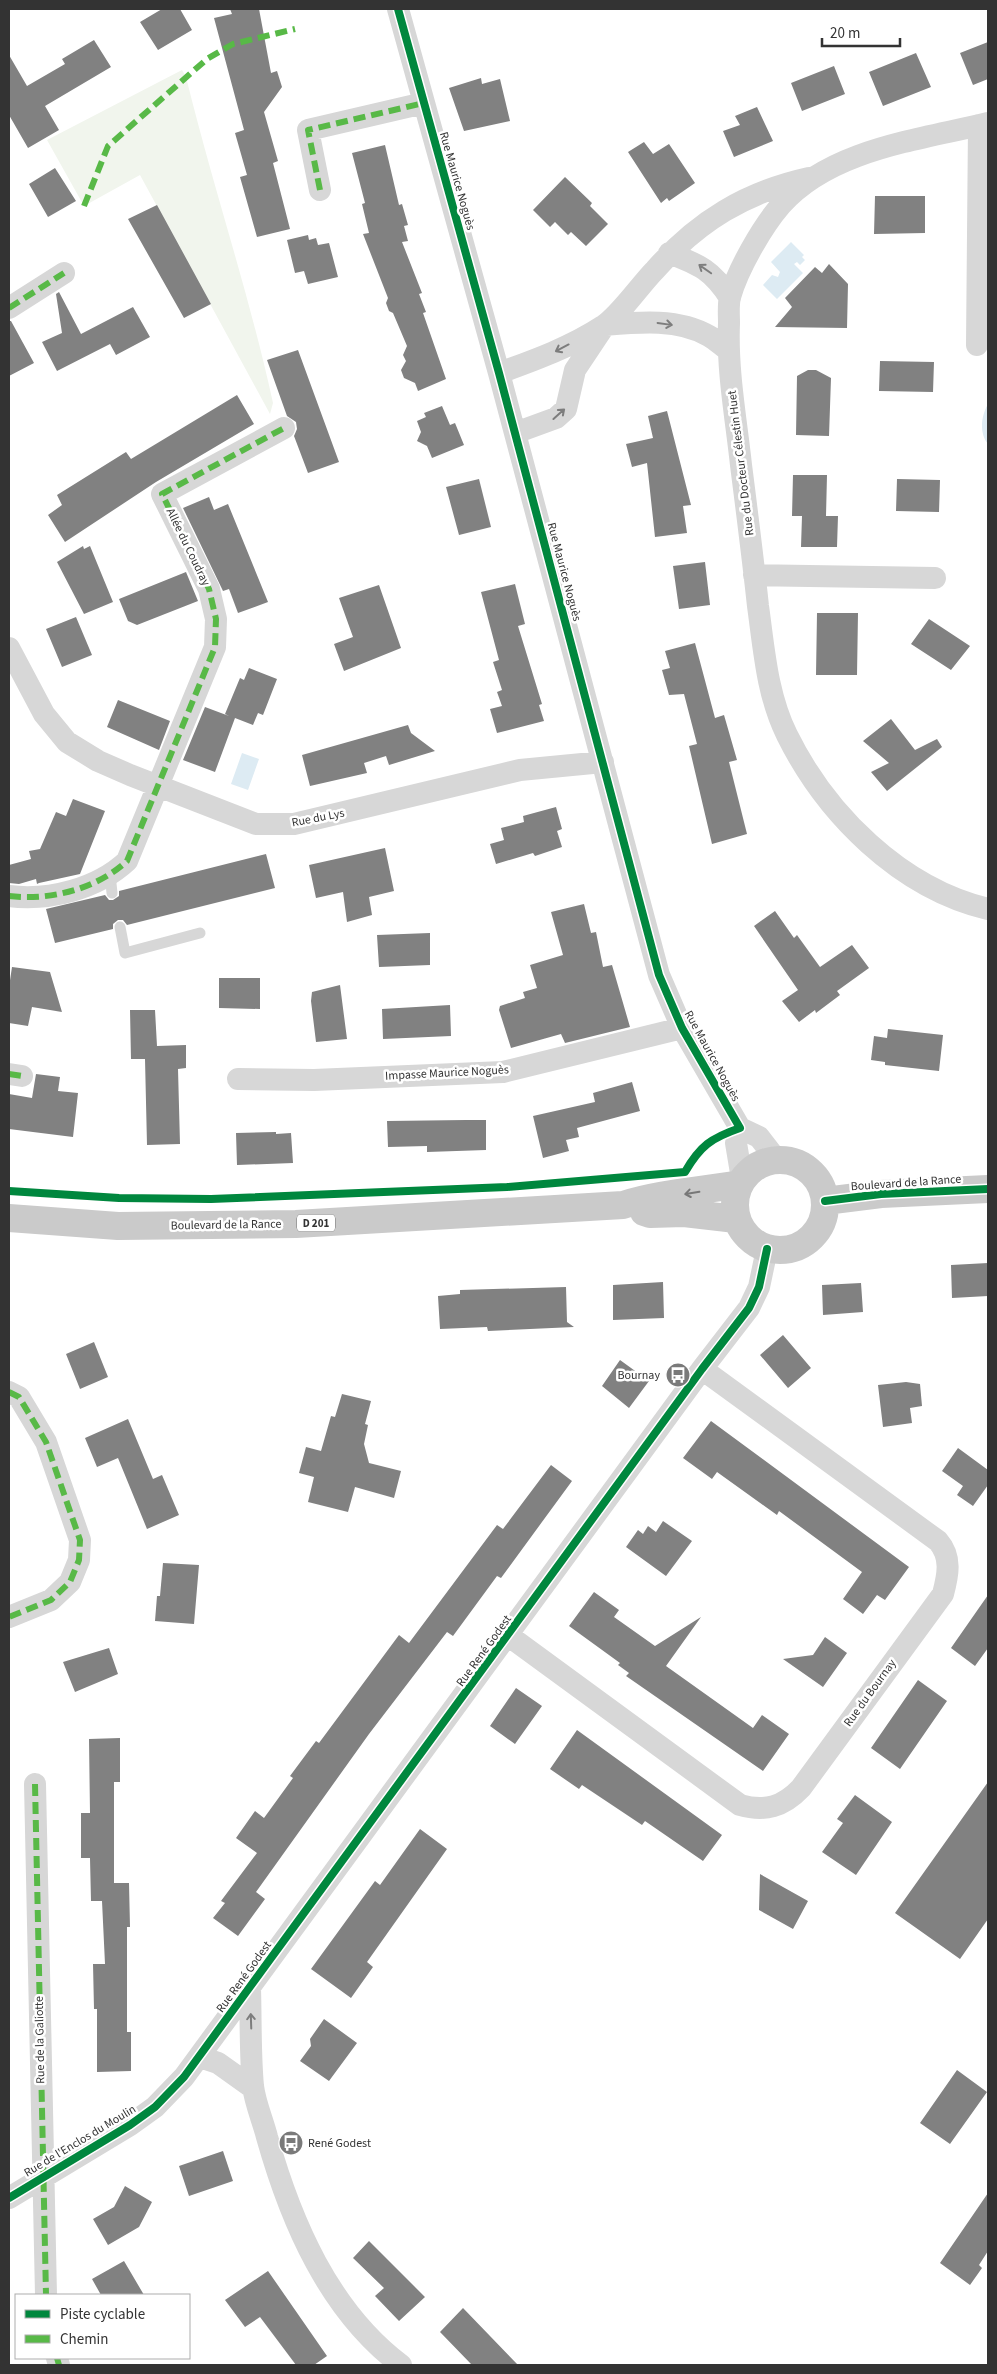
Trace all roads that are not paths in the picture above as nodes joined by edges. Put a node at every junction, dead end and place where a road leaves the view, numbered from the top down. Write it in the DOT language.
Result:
graph roads {
  1 [pos="398,9"];
  2 [pos="424,103"];
  3 [pos="984,124"];
  4 [pos="811,178"];
  5 [pos="320,190"];
  6 [pos="669,254"];
  7 [pos="64,273"];
  8 [pos="730,298"];
  9 [pos="9,308"];
  10 [pos="605,325"];
  11 [pos="977,345"];
  12 [pos="728,350"];
  13 [pos="500,373"];
  14 [pos="284,428"];
  15 [pos="515,432"];
  16 [pos="754,575"];
  17 [pos="935,578"];
  18 [pos="9,648"];
  19 [pos="603,762"];
  20 [pos="158,787"];
  21 [pos="9,896"];
  22 [pos="988,909"];
  23 [pos="120,927"];
  24 [pos="200,933"];
  25 [pos="682,1028"];
  26 [pos="238,1079"];
  27 [pos="740,1128"];
  28 [pos="776,1160"];
  29 [pos="741,1182"];
  30 [pos="988,1188"];
  31 [pos="825,1201"];
  32 [pos="624,1206"];
  33 [pos="9,1218"];
  34 [pos="736,1219"];
  35 [pos="767,1250"];
  36 [pos="702,1369"];
  37 [pos="9,1392"];
  38 [pos="9,1617"];
  39 [pos="509,1636"];
  40 [pos="35,1784"];
  41 [pos="250,1988"];
  42 [pos="221,2029"];
  43 [pos="252,2055"];
  44 [pos="200,2057"];
  45 [pos="253,2088"];
  46 [pos="42,2177"];
  47 [pos="9,2198"];
  48 [pos="46,2294"];
  49 [pos="401,2365"];
  1 -- 2 [label="street, Rue Maurice Noguès"];
  2 -- 5 [label="street"];
  2 -- 13 [label="street, Rue Maurice Noguès"];
  3 -- 4 [label="street, Rue du Docteur Célestin Huet"];
  3 -- 11 [label="street, Rue du Docteur Célestin Huet"];
  4 -- 6 [label="street, Rue du Docteur Célestin Huet"];
  4 -- 8 [label="street, Rue du Docteur Célestin Huet"];
  8 -- 6 [label="street, one-way"];
  6 -- 10 [label="street, Rue du Docteur Célestin Huet"];
  7 -- 9 [label="street"];
  8 -- 12 [label="street, Rue du Docteur Célestin Huet"];
  10 -- 12 [label="street, Rue du Docteur Célestin Huet, one-way"];
  10 -- 13 [label="street, Rue du Docteur Célestin Huet, one-way"];
  15 -- 10 [label="street, Rue du Docteur Célestin Huet, one-way"];
  12 -- 16 [label="street, Rue du Docteur Célestin Huet"];
  13 -- 15 [label="street, Rue Maurice Noguès"];
  14 -- 20 [label="street, Allée du Coudray"];
  15 -- 19 [label="street, Rue Maurice Noguès"];
  16 -- 17 [label="street"];
  16 -- 22 [label="street, Rue du Docteur Célestin Huet"];
  18 -- 20 [label="street, Rue du Lys"];
  19 -- 20 [label="street, Rue du Lys"];
  19 -- 25 [label="street, Rue Maurice Noguès"];
  20 -- 21 [label="street"];
  23 -- 24 [label="lane"];
  25 -- 26 [label="street, Impasse Maurice Noguès"];
  25 -- 27 [label="street, Rue Maurice Noguès"];
  27 -- 28 [label="street"];
  27 -- 29 [label="street"];
  28 -- 29 [label="main road"];
  28 -- 31 [label="main road"];
  29 -- 32 [label="main road, Boulevard de la Rance / D 201, one-way"];
  29 -- 34 [label="main road"];
  30 -- 31 [label="main road, Boulevard de la Rance"];
  31 -- 35 [label="main road"];
  32 -- 33 [label="main road, Boulevard de la Rance / D 201"];
  32 -- 34 [label="main road, Boulevard de la Rance / D 201"];
  34 -- 35 [label="main road"];
  35 -- 36 [label="street, Rue René Godest"];
  36 -- 39 [label="street, Rue René Godest"];
  36 -- 39 [label="street, Rue du Bournay"];
  37 -- 38 [label="street"];
  39 -- 41 [label="street, Rue René Godest"];
  40 -- 46 [label="street, Rue de la Galiotte"];
  41 -- 42 [label="street, Rue René Godest"];
  43 -- 41 [label="street, Rue René Godest, one-way"];
  42 -- 43 [label="street, Rue René Godest"];
  42 -- 44 [label="street, Rue René Godest"];
  43 -- 45 [label="street, Rue René Godest"];
  44 -- 45 [label="street"];
  44 -- 46 [label="street, Rue de l'Enclos du Moulin"];
  45 -- 49 [label="street, Rue René Godest"];
  46 -- 47 [label="street, Rue de l'Enclos du Moulin"];
  46 -- 48 [label="street, Rue de la Galiotte"];
}
